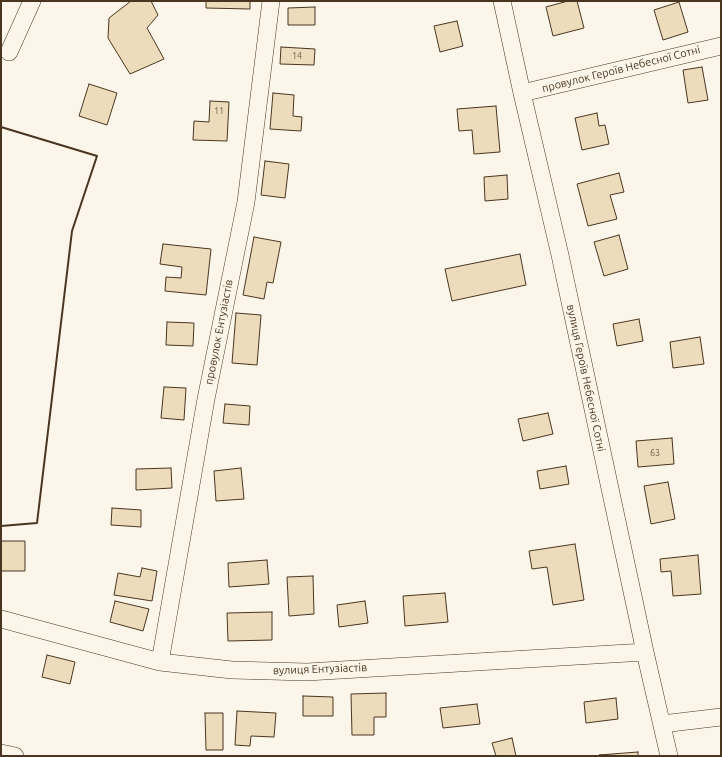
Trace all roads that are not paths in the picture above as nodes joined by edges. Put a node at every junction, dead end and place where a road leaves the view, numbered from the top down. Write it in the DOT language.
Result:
graph roads {
  1 [pos="32,1"];
  2 [pos="271,1"];
  3 [pos="502,1"];
  4 [pos="721,46"];
  5 [pos="9,52"];
  6 [pos="522,93"];
  7 [pos="1,619"];
  8 [pos="645,652"];
  9 [pos="160,662"];
  10 [pos="721,717"];
  11 [pos="662,724"];
  12 [pos="1,753"];
  13 [pos="15,756"];
  14 [pos="669,756"];
  1 -- 5 [label="street"];
  2 -- 9 [label="street, провулок Ентузіастів"];
  3 -- 6 [label="street, вулиця Героїв Небесної Сотні"];
  4 -- 6 [label="street, провулок Героїв Небесної Сотні"];
  6 -- 8 [label="street, вулиця Героїв Небесної Сотні"];
  7 -- 9 [label="street, вулиця Ентузіастів"];
  8 -- 9 [label="street, вулиця Ентузіастів"];
  8 -- 11 [label="street, вулиця Героїв Небесної Сотні"];
  10 -- 11 [label="street"];
  11 -- 14 [label="street, вулиця Героїв Небесної Сотні"];
  12 -- 13 [label="street"];
}
